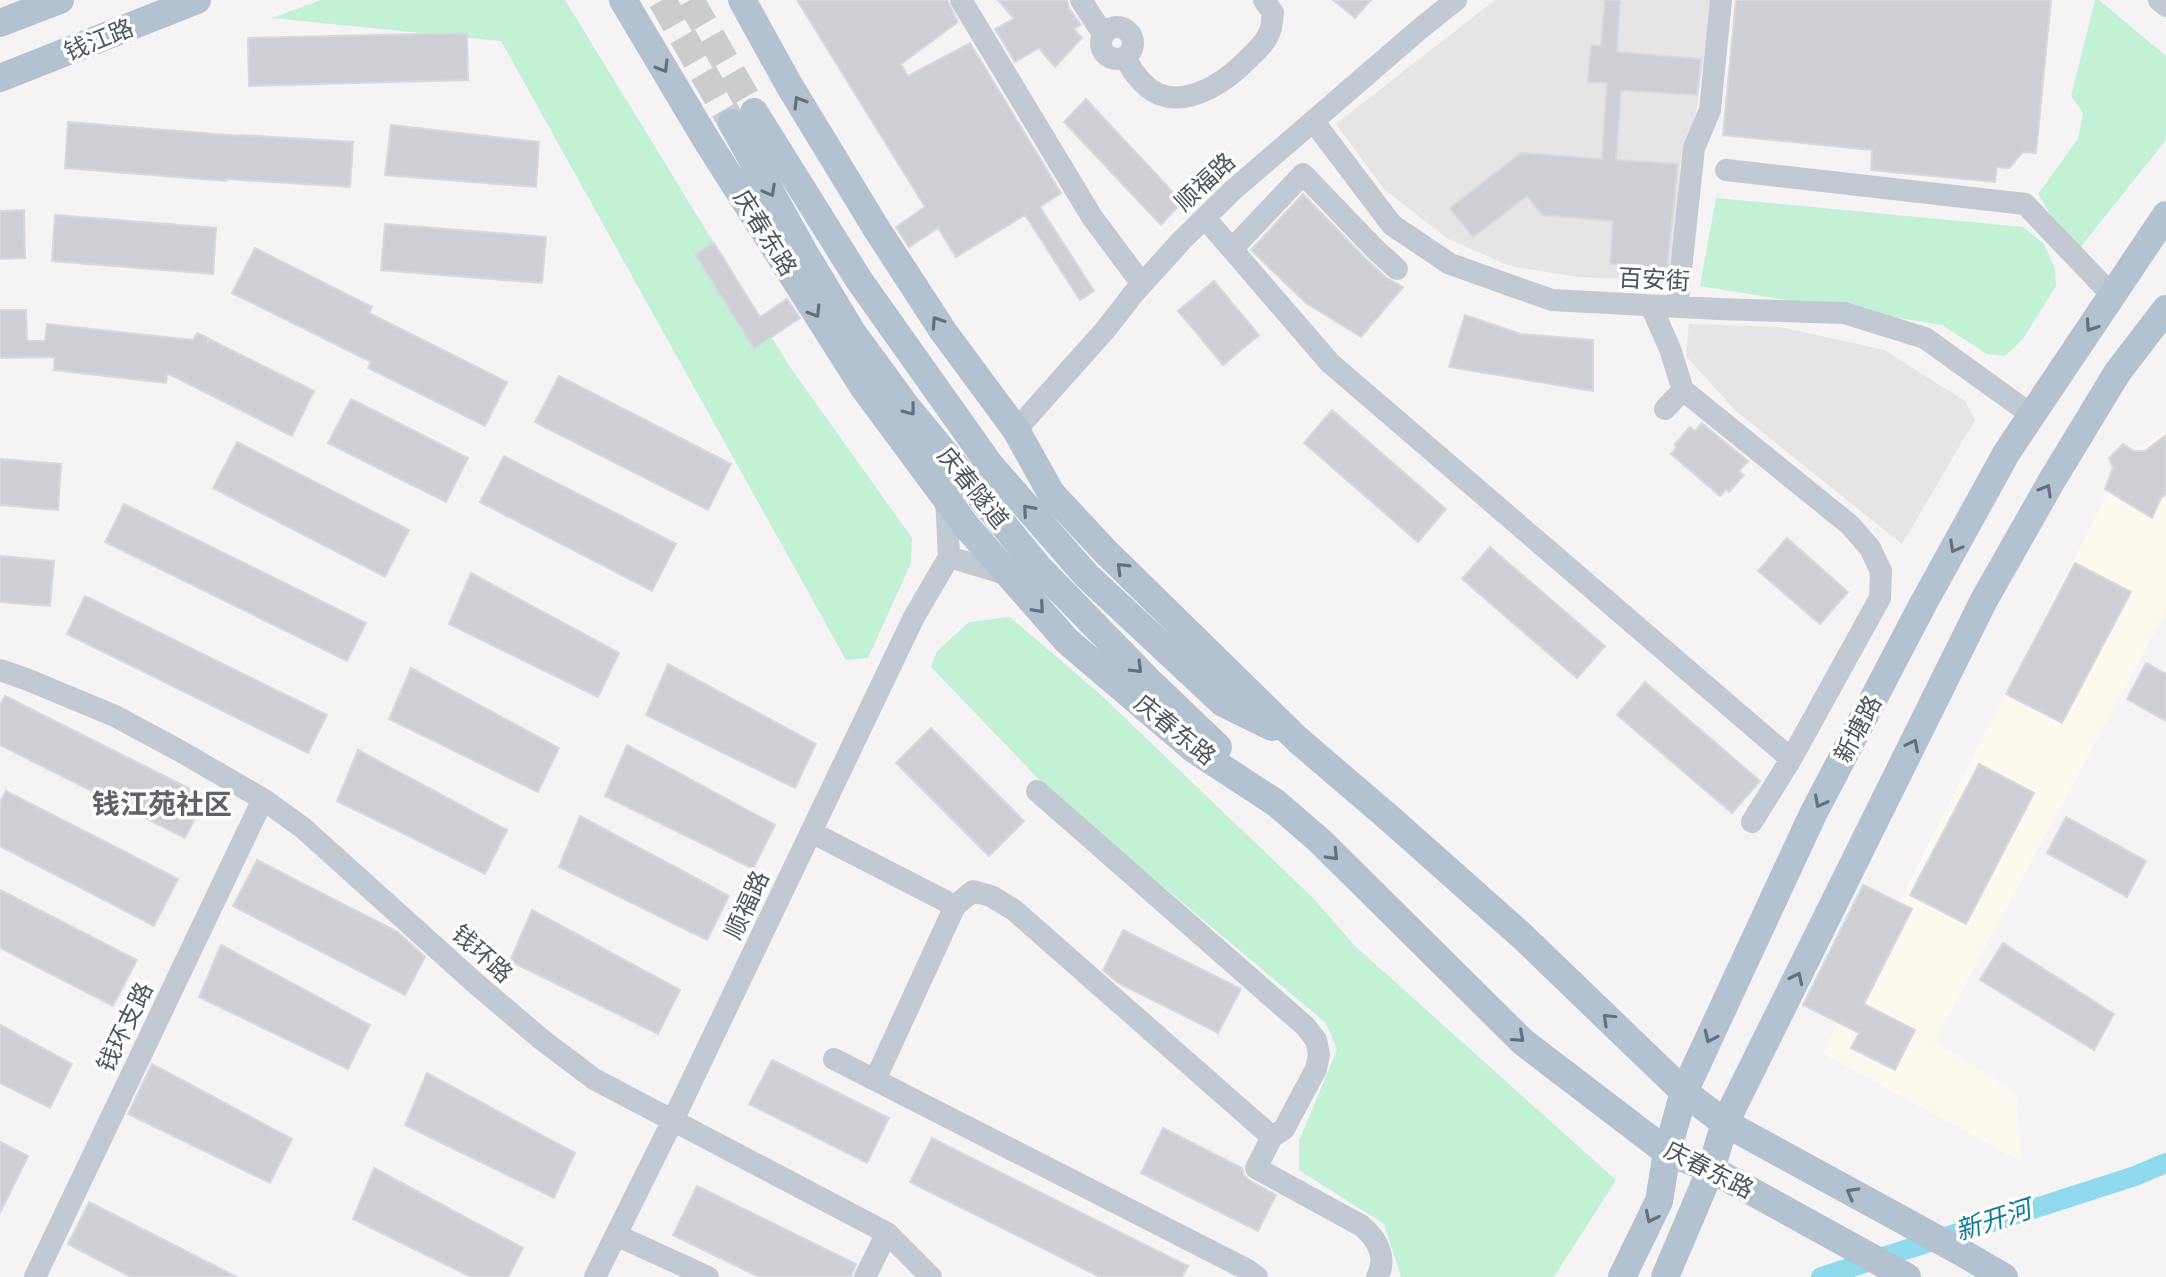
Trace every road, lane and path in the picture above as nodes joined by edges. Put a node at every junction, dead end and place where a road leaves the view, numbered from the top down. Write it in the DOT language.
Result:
graph roads {
  1 [pos="60,0"];
  2 [pos="197,0"];
  3 [pos="623,0"];
  4 [pos="742,0"];
  5 [pos="961,0"];
  6 [pos="1081,0"];
  7 [pos="1264,0"];
  8 [pos="1456,0"];
  9 [pos="1721,0"];
  10 [pos="2159,0"];
  11 [pos="2166,6"];
  12 [pos="0,23"];
  13 [pos="0,78"];
  14 [pos="1314,122"];
  15 [pos="1726,170"];
  16 [pos="2166,215"];
  17 [pos="1205,218"];
  18 [pos="1232,249"];
  19 [pos="1397,269"];
  20 [pos="1142,284"];
  21 [pos="2112,295"];
  22 [pos="1651,306"];
  23 [pos="1677,307"];
  24 [pos="2166,309"];
  25 [pos="1683,390"];
  26 [pos="1665,409"];
  27 [pos="2032,415"];
  28 [pos="1016,430"];
  29 [pos="946,497"];
  30 [pos="949,557"];
  31 [pos="1009,575"];
  32 [pos="0,670"];
  33 [pos="1298,740"];
  34 [pos="1791,759"];
  35 [pos="1037,791"];
  36 [pos="263,799"];
  37 [pos="1276,803"];
  38 [pos="1752,822"];
  39 [pos="811,832"];
  40 [pos="955,906"];
  41 [pos="834,1059"];
  42 [pos="875,1080"];
  43 [pos="1684,1092"];
  44 [pos="673,1120"];
  45 [pos="1725,1123"];
  46 [pos="1272,1137"];
  47 [pos="1667,1152"];
  48 [pos="1711,1169"];
  49 [pos="887,1233"];
  50 [pos="616,1235"];
  51 [pos="35,1277"];
  52 [pos="595,1277"];
  53 [pos="708,1277"];
  54 [pos="865,1277"];
  55 [pos="931,1277"];
  56 [pos="1257,1277"];
  57 [pos="1377,1277"];
  58 [pos="1622,1277"];
  59 [pos="1665,1277"];
  60 [pos="1907,1277"];
  61 [pos="2004,1277"];
  1 -- 12 [label="main road"];
  2 -- 13 [label="main road, 钱江路"];
  3 -- 29 [label="main road, 庆春东路, one-way"];
  28 -- 4 [label="main road, 庆春东路, one-way"];
  5 -- 20 [label="street"];
  6 -- 7 [label="street"];
  8 -- 14 [label="street, 顺福路"];
  9 -- 23 [label="street"];
  10 -- 11 [label="street"];
  14 -- 17 [label="street, 顺福路"];
  14 -- 22 [label="street, 百安街"];
  15 -- 21 [label="street"];
  16 -- 21 [label="main road, 新塘路"];
  17 -- 18 [label="street"];
  17 -- 20 [label="street, 顺福路"];
  18 -- 19 [label="street"];
  18 -- 34 [label="street"];
  20 -- 28 [label="street, 顺福路"];
  21 -- 27 [label="main road, 新塘路, one-way"];
  22 -- 23 [label="street, 百安街"];
  22 -- 25 [label="street"];
  23 -- 27 [label="street, 百安街"];
  45 -- 24 [label="main road, one-way"];
  25 -- 26 [label="street"];
  25 -- 34 [label="street"];
  27 -- 43 [label="main road, 新塘路, one-way"];
  33 -- 28 [label="main road, 庆春东路, one-way"];
  29 -- 30 [label="street"];
  29 -- 31 [label="main road, 庆春东路"];
  30 -- 31 [label="street"];
  30 -- 39 [label="street, 顺福路"];
  31 -- 37 [label="main road, 庆春东路, one-way"];
  32 -- 36 [label="street, 钱环路"];
  33 -- 37 [label="main road, 庆春隧道, one-way"];
  43 -- 33 [label="main road, 庆春东路, one-way"];
  34 -- 38 [label="street"];
  35 -- 46 [label="street"];
  36 -- 44 [label="street, 钱环路"];
  36 -- 51 [label="street, 钱环支路"];
  37 -- 47 [label="main road, 庆春东路, one-way"];
  39 -- 40 [label="street"];
  39 -- 44 [label="street, 顺福路"];
  40 -- 42 [label="street"];
  40 -- 46 [label="street"];
  41 -- 42 [label="street"];
  42 -- 56 [label="street"];
  43 -- 45 [label="main road, 庆春东路"];
  43 -- 47 [label="main road, 新塘路"];
  44 -- 49 [label="street, 钱环路"];
  44 -- 50 [label="street, 顺福路"];
  45 -- 48 [label="main road"];
  61 -- 45 [label="main road, 庆春东路, one-way"];
  46 -- 57 [label="street"];
  47 -- 48 [label="main road, 庆春东路"];
  47 -- 58 [label="main road, 新塘路, one-way"];
  48 -- 59 [label="main road"];
  48 -- 60 [label="main road, 庆春东路"];
  49 -- 54 [label="street"];
  49 -- 55 [label="street, 钱环路"];
  50 -- 52 [label="street, 顺福路"];
  50 -- 53 [label="street"];
}
